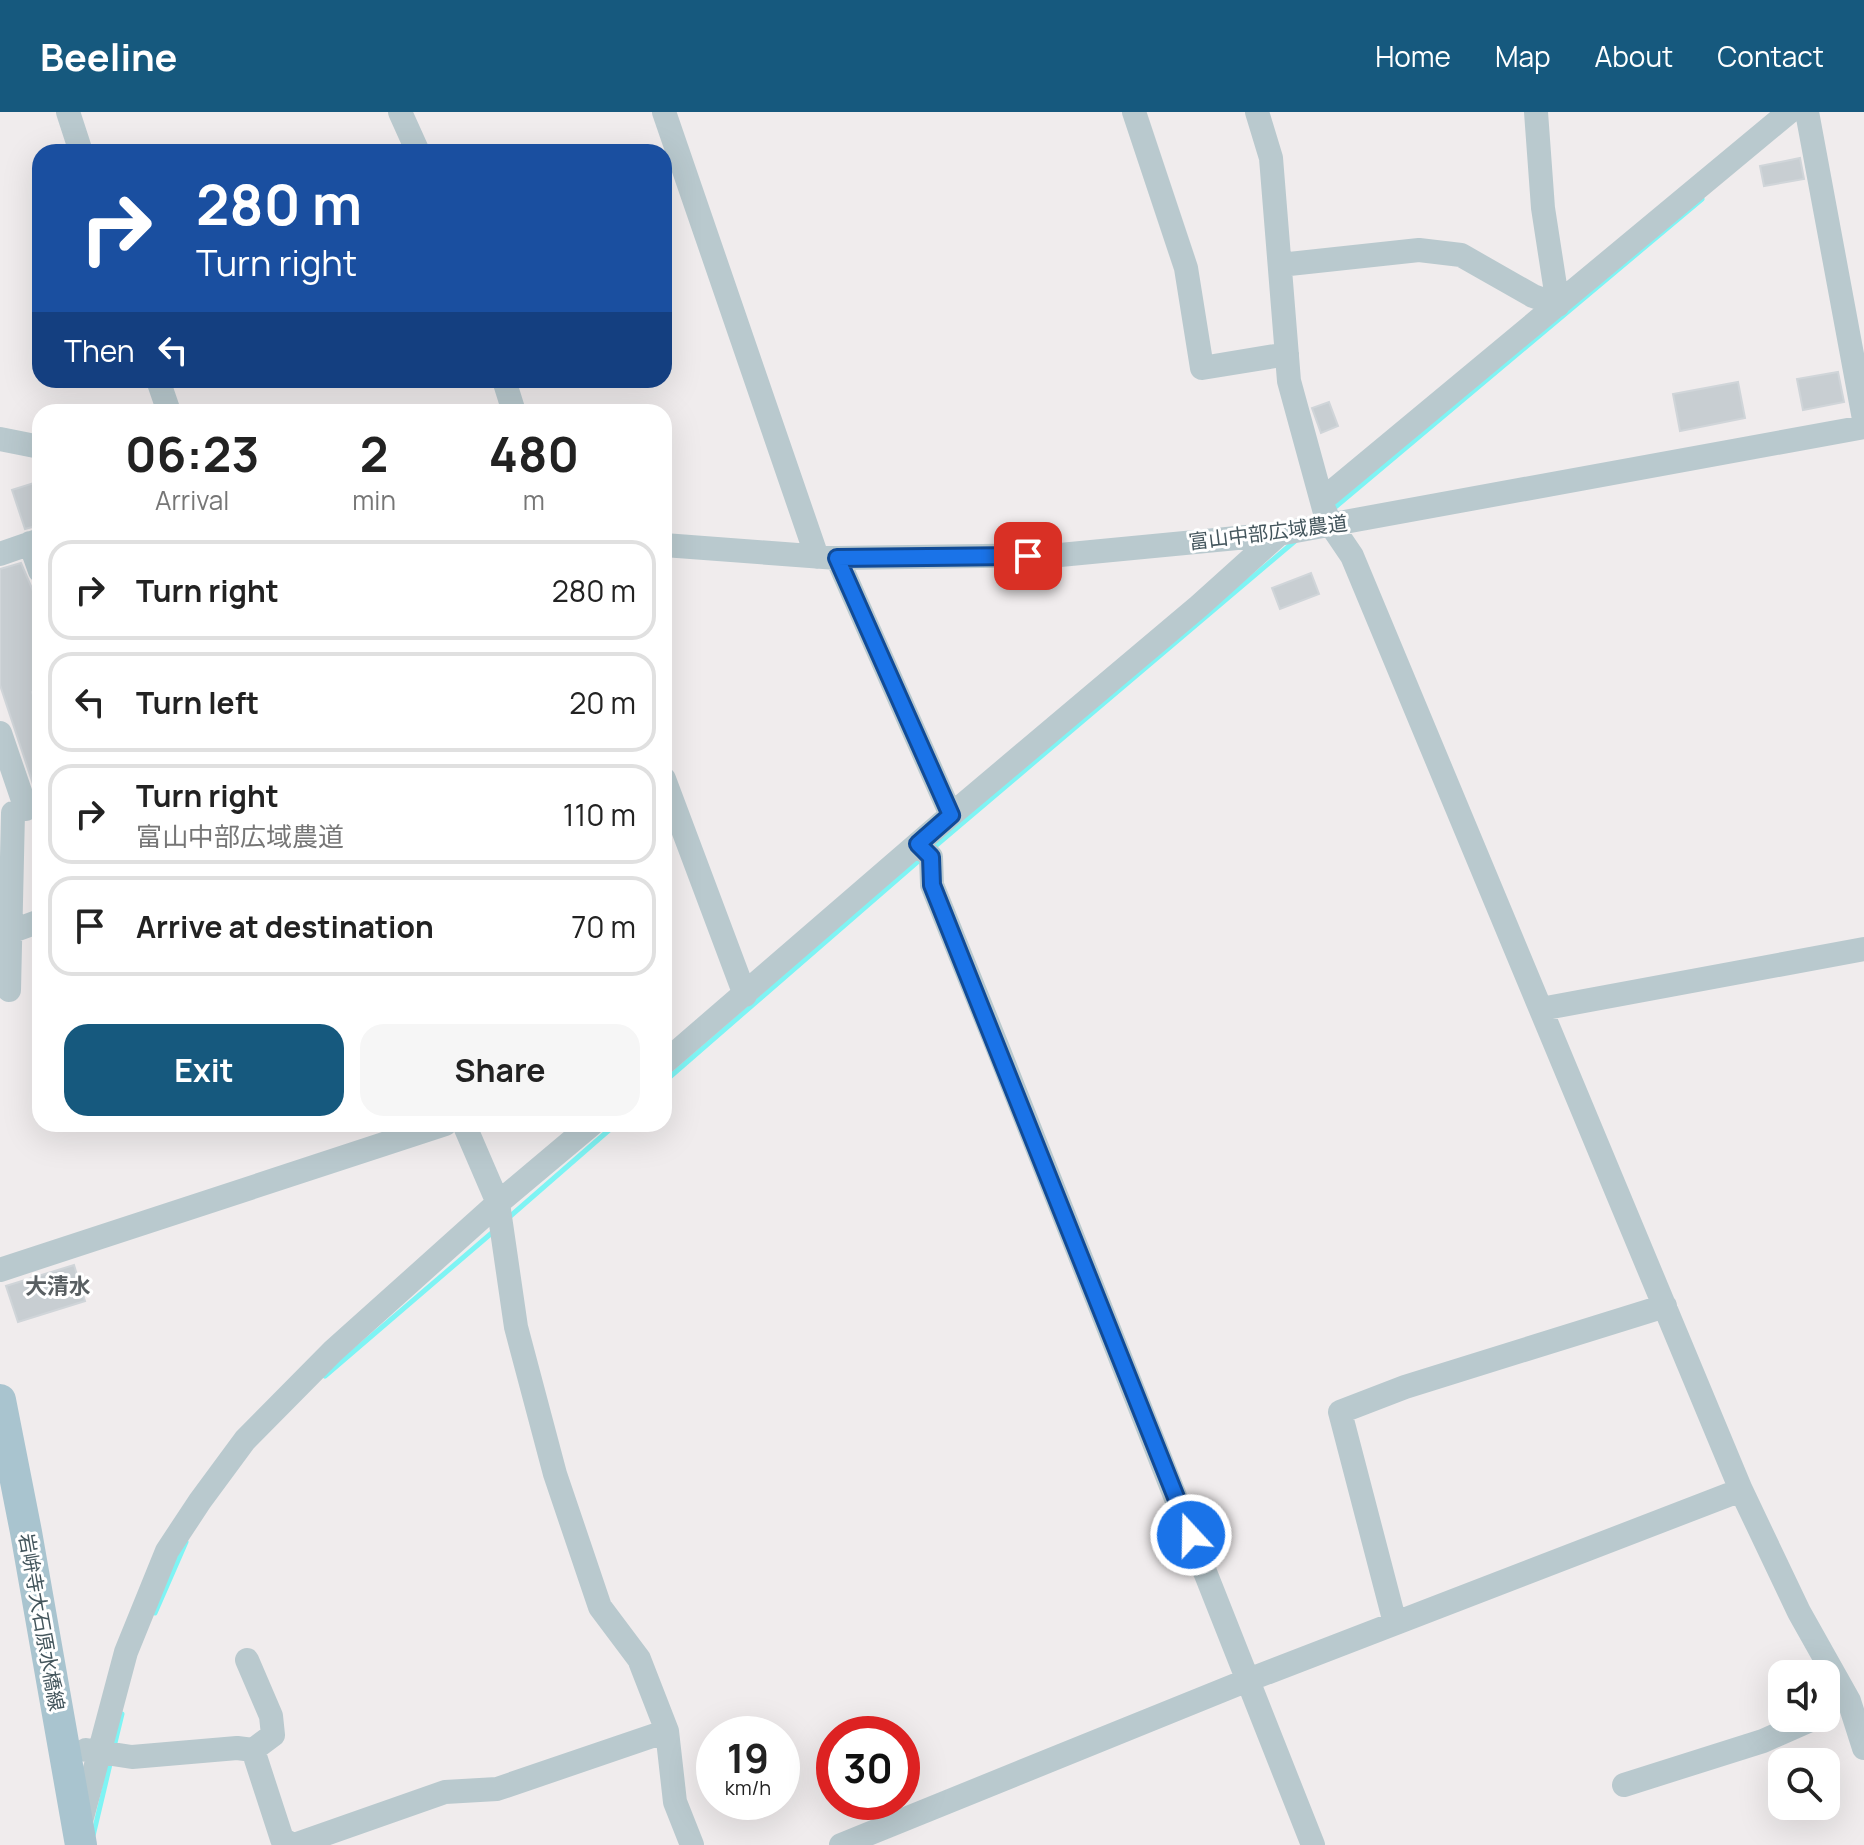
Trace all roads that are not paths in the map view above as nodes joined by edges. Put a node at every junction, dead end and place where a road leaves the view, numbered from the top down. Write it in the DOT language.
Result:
graph roads {
  1 [pos="68,112"];
  2 [pos="400,112"];
  3 [pos="664,112"];
  4 [pos="1134,112"];
  5 [pos="1257,112"];
  6 [pos="1536,112"];
  7 [pos="1789,112"];
  8 [pos="1807,112"];
  9 [pos="78,144"];
  10 [pos="414,144"];
  11 [pos="1280,265"];
  12 [pos="1558,305"];
  13 [pos="1854,315"];
  14 [pos="1287,354"];
  15 [pos="1864,419"];
  16 [pos="1864,427"];
  17 [pos="0,439"];
  18 [pos="32,445"];
  19 [pos="1322,500"];
  20 [pos="1331,525"];
  21 [pos="1279,534"];
  22 [pos="32,543"];
  23 [pos="672,546"];
  24 [pos="0,554"];
  25 [pos="827,557"];
  26 [pos="0,733"];
  27 [pos="672,800"];
  28 [pos="20,811"];
  29 [pos="951,815"];
  30 [pos="918,844"];
  31 [pos="32,924"];
  32 [pos="10,932"];
  33 [pos="1864,949"];
  34 [pos="9,990"];
  35 [pos="745,995"];
  36 [pos="1541,1009"];
  37 [pos="672,1056"];
  38 [pos="421,1132"];
  39 [pos="467,1132"];
  40 [pos="582,1132"];
  41 [pos="498,1203"];
  42 [pos="0,1270"];
  43 [pos="1665,1306"];
  44 [pos="0,1400"];
  45 [pos="1741,1490"];
  46 [pos="1395,1623"];
  47 [pos="247,1660"];
  48 [pos="1248,1680"];
  49 [pos="1857,1699"];
  50 [pos="667,1731"];
  51 [pos="1783,1732"];
  52 [pos="64,1747"];
  53 [pos="1864,1748"];
  54 [pos="253,1750"];
  55 [pos="100,1752"];
  56 [pos="1624,1785"];
  57 [pos="80,1838"];
  58 [pos="294,1845"];
  59 [pos="692,1845"];
  60 [pos="841,1845"];
  61 [pos="1313,1845"];
  1 -- 9 [label="street"];
  2 -- 10 [label="street"];
  3 -- 25 [label="street"];
  4 -- 14 [label="street"];
  5 -- 11 [label="street"];
  6 -- 12 [label="street"];
  7 -- 12 [label="street"];
  8 -- 13 [label="street"];
  11 -- 12 [label="street"];
  11 -- 14 [label="street"];
  12 -- 19 [label="street"];
  13 -- 15 [label="street"];
  14 -- 19 [label="street"];
  16 -- 20 [label="street, 富山中部広域農道"];
  17 -- 18 [label="street"];
  19 -- 20 [label="street"];
  20 -- 21 [label="street, 富山中部広域農道"];
  20 -- 36 [label="street"];
  21 -- 25 [label="street, 富山中部広域農道"];
  21 -- 29 [label="street"];
  22 -- 24 [label="street"];
  23 -- 25 [label="street, 富山中部広域農道"];
  25 -- 29 [label="street"];
  26 -- 28 [label="street"];
  27 -- 35 [label="street"];
  28 -- 32 [label="street"];
  29 -- 30 [label="street"];
  30 -- 35 [label="street"];
  30 -- 48 [label="street"];
  31 -- 32 [label="street"];
  32 -- 34 [label="street"];
  33 -- 36 [label="street"];
  35 -- 37 [label="street"];
  36 -- 43 [label="street"];
  38 -- 42 [label="street"];
  39 -- 41 [label="street"];
  40 -- 41 [label="street"];
  41 -- 50 [label="street"];
  41 -- 55 [label="street"];
  43 -- 45 [label="street"];
  43 -- 46 [label="street"];
  44 -- 52 [label="main road, 岩峅寺大石原水橋線"];
  45 -- 46 [label="street"];
  45 -- 49 [label="street"];
  46 -- 48 [label="street"];
  47 -- 54 [label="street"];
  48 -- 60 [label="street"];
  48 -- 61 [label="street"];
  49 -- 53 [label="street"];
  50 -- 58 [label="street"];
  50 -- 59 [label="street"];
  51 -- 56 [label="street"];
  52 -- 55 [label="street"];
  52 -- 57 [label="main road, 岩峅寺大石原水橋線"];
  54 -- 55 [label="street"];
  54 -- 58 [label="street"];
  55 -- 57 [label="street"];
}
